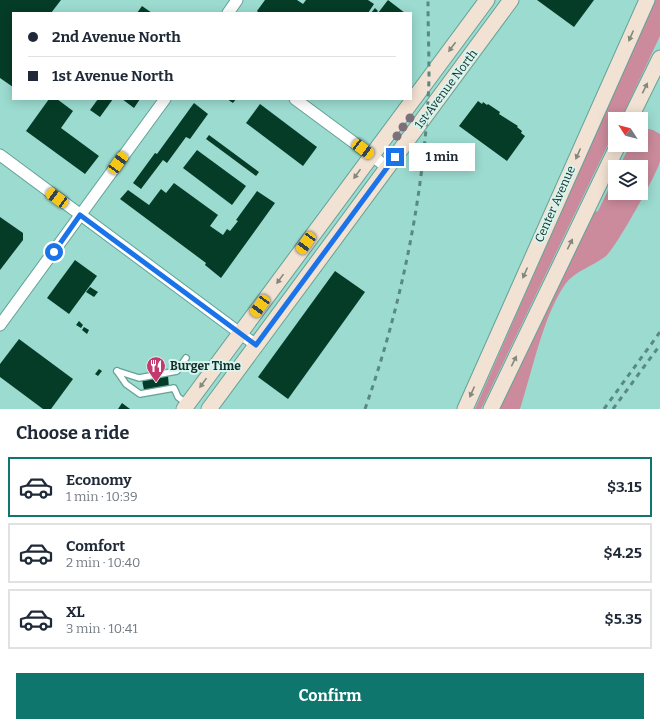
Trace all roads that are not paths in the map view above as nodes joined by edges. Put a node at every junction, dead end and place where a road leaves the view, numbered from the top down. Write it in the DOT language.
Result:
graph roads {
  1 [pos="237,0"];
  2 [pos="487,0"];
  3 [pos="496,0"];
  4 [pos="512,0"];
  5 [pos="647,0"];
  6 [pos="229,12"];
  7 [pos="475,16"];
  8 [pos="491,28"];
  9 [pos="660,58"];
  10 [pos="164,100"];
  11 [pos="296,100"];
  12 [pos="633,112"];
  13 [pos="615,152"];
  14 [pos="0,155"];
  15 [pos="371,155"];
  16 [pos="387,167"];
  17 [pos="80,215"];
  18 [pos="0,325"];
  19 [pos="240,333"];
  20 [pos="256,345"];
  21 [pos="186,358"];
  22 [pos="186,407"];
  23 [pos="209,409"];
  24 [pos="465,409"];
  25 [pos="491,409"];
  1 -- 6 [label="street"];
  2 -- 7 [label="main road, 1st Avenue North"];
  3 -- 8 [label="main road"];
  4 -- 8 [label="main road, 1st Avenue North"];
  5 -- 24 [label="main road, Center Avenue, one-way"];
  7 -- 8 [label="main road"];
  7 -- 15 [label="main road, 1st Avenue North, one-way"];
  8 -- 16 [label="main road, 1st Avenue North"];
  12 -- 9 [label="main road, one-way"];
  10 -- 17 [label="street"];
  11 -- 15 [label="street"];
  25 -- 13 [label="main road, one-way"];
  14 -- 17 [label="street"];
  15 -- 16 [label="street"];
  15 -- 19 [label="main road, 1st Avenue North, one-way"];
  16 -- 20 [label="main road, 1st Avenue North"];
  17 -- 18 [label="street"];
  17 -- 19 [label="street"];
  19 -- 20 [label="street"];
  19 -- 22 [label="main road, 1st Avenue North, one-way"];
  20 -- 23 [label="main road, 1st Avenue North"];
  21 -- 22 [label="lane"];
}
